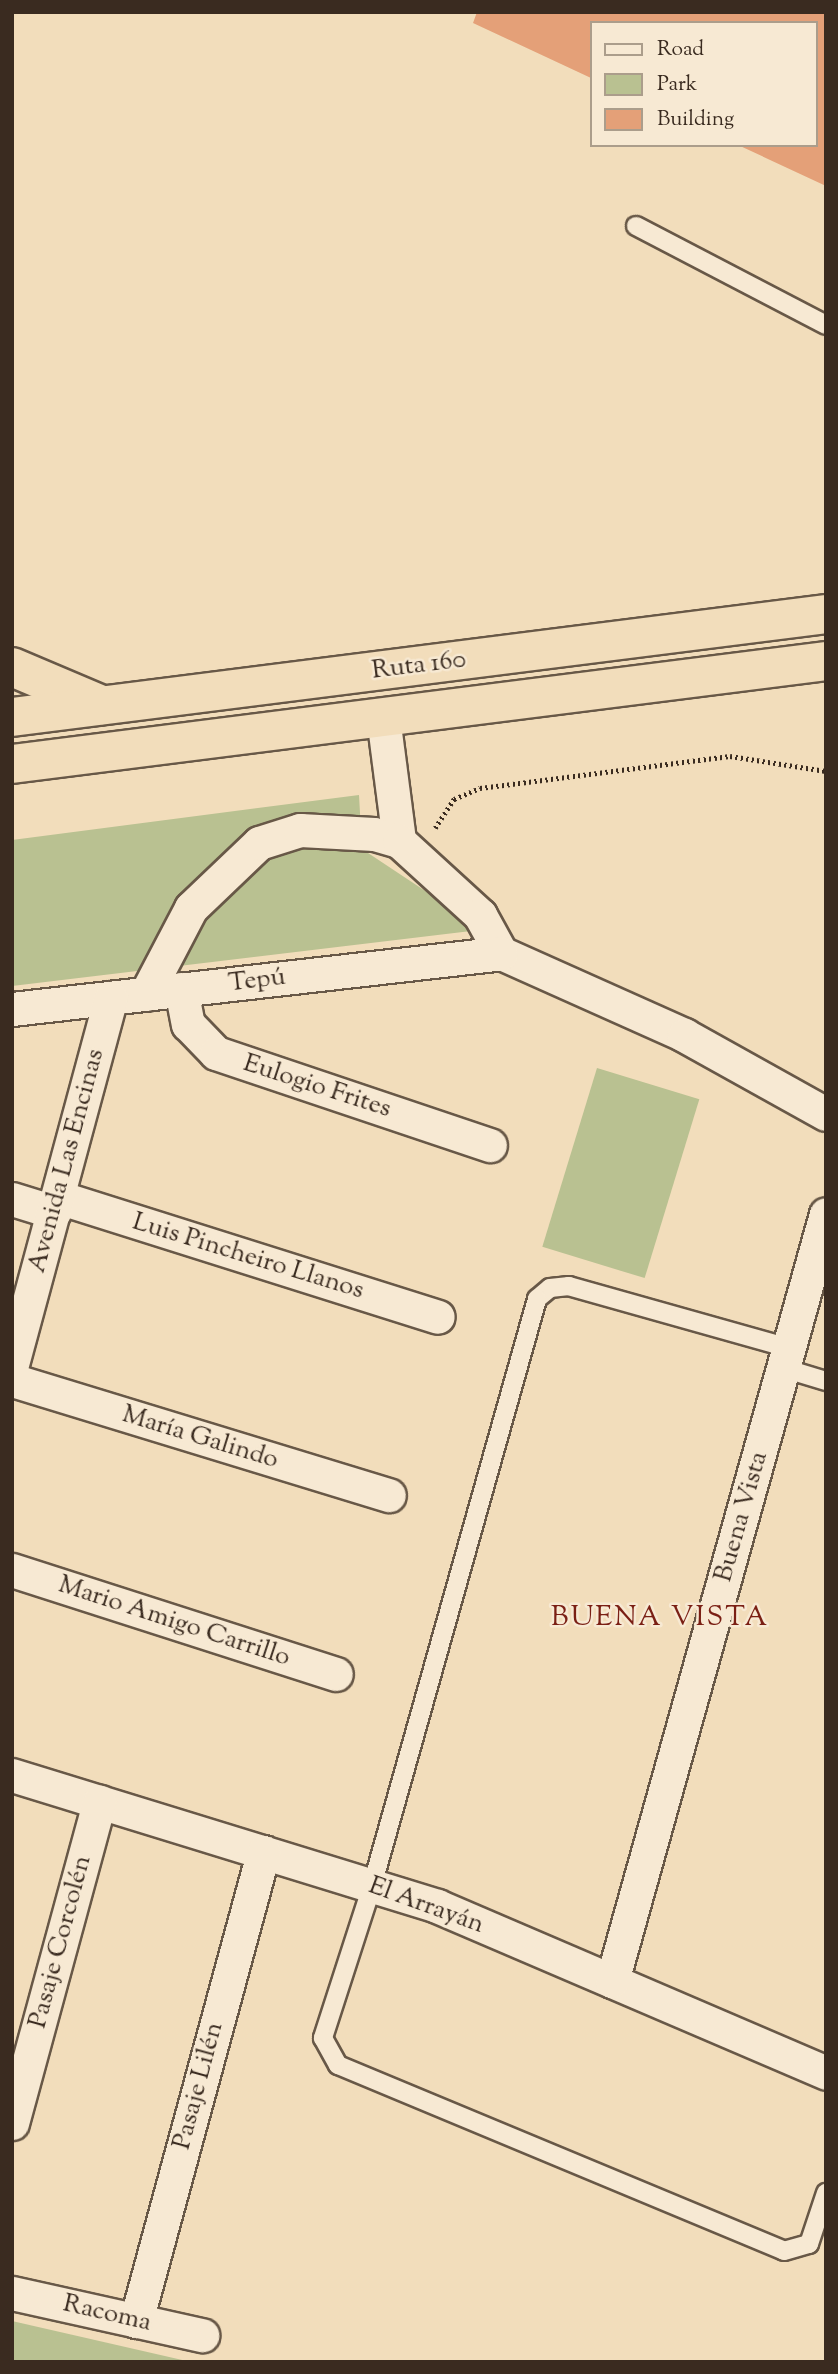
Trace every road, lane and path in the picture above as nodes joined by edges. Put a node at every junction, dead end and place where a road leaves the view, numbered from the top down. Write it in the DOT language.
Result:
graph roads {
  1 [pos="636,226"];
  2 [pos="826,326"];
  3 [pos="826,614"];
  4 [pos="826,661"];
  5 [pos="12,667"];
  6 [pos="104,706"];
  7 [pos="12,717"];
  8 [pos="383,717"];
  9 [pos="12,764"];
  10 [pos="826,771"];
  11 [pos="399,841"];
  12 [pos="501,953"];
  13 [pos="181,989"];
  14 [pos="146,994"];
  15 [pos="111,998"];
  16 [pos="12,1009"];
  17 [pos="826,1114"];
  18 [pos="490,1145"];
  19 [pos="12,1199"];
  20 [pos="56,1205"];
  21 [pos="826,1214"];
  22 [pos="438,1317"];
  23 [pos="786,1358"];
  24 [pos="12,1364"];
  25 [pos="12,1380"];
  26 [pos="826,1381"];
  27 [pos="389,1495"];
  28 [pos="12,1570"];
  29 [pos="336,1674"];
  30 [pos="12,1776"];
  31 [pos="99,1802"];
  32 [pos="263,1852"];
  33 [pos="372,1886"];
  34 [pos="612,1981"];
  35 [pos="826,2074"];
  36 [pos="12,2123"];
  37 [pos="826,2193"];
  38 [pos="12,2293"];
  39 [pos="136,2320"];
  40 [pos="202,2335"];
  1 -- 2 [label="lane"];
  3 -- 6 [label="highway, Ruta 160"];
  4 -- 8 [label="highway, Ruta 160"];
  5 -- 6 [label="highway"];
  6 -- 7 [label="highway, Ruta 160"];
  8 -- 9 [label="highway, Ruta 160"];
  8 -- 11 [label="street"];
  10 -- 11 [label="path"];
  11 -- 12 [label="street"];
  11 -- 14 [label="street"];
  12 -- 13 [label="street, Tepú"];
  12 -- 17 [label="street"];
  13 -- 14 [label="street, Tepú"];
  13 -- 18 [label="street, Eulogio Frites"];
  14 -- 15 [label="street, Tepú"];
  15 -- 16 [label="street, Tepú"];
  15 -- 20 [label="street, Avenida Las Encinas"];
  19 -- 20 [label="street, Luis Pincheiro Llanos"];
  20 -- 22 [label="street, Luis Pincheiro Llanos"];
  20 -- 24 [label="street, Avenida Las Encinas"];
  21 -- 23 [label="street, Buena Vista"];
  23 -- 26 [label="lane"];
  23 -- 33 [label="lane"];
  23 -- 34 [label="street, Buena Vista"];
  25 -- 27 [label="street, María Galindo"];
  28 -- 29 [label="street, Mario Amigo Carrillo"];
  30 -- 31 [label="street, El Arrayán"];
  31 -- 32 [label="street, El Arrayán"];
  31 -- 36 [label="street, Pasaje Corcolén"];
  32 -- 33 [label="street, El Arrayán"];
  32 -- 39 [label="street, Pasaje Lilén"];
  33 -- 34 [label="street, El Arrayán"];
  33 -- 37 [label="lane"];
  34 -- 35 [label="street, El Arrayán"];
  38 -- 39 [label="street, Racoma"];
  39 -- 40 [label="street, Racoma"];
}
